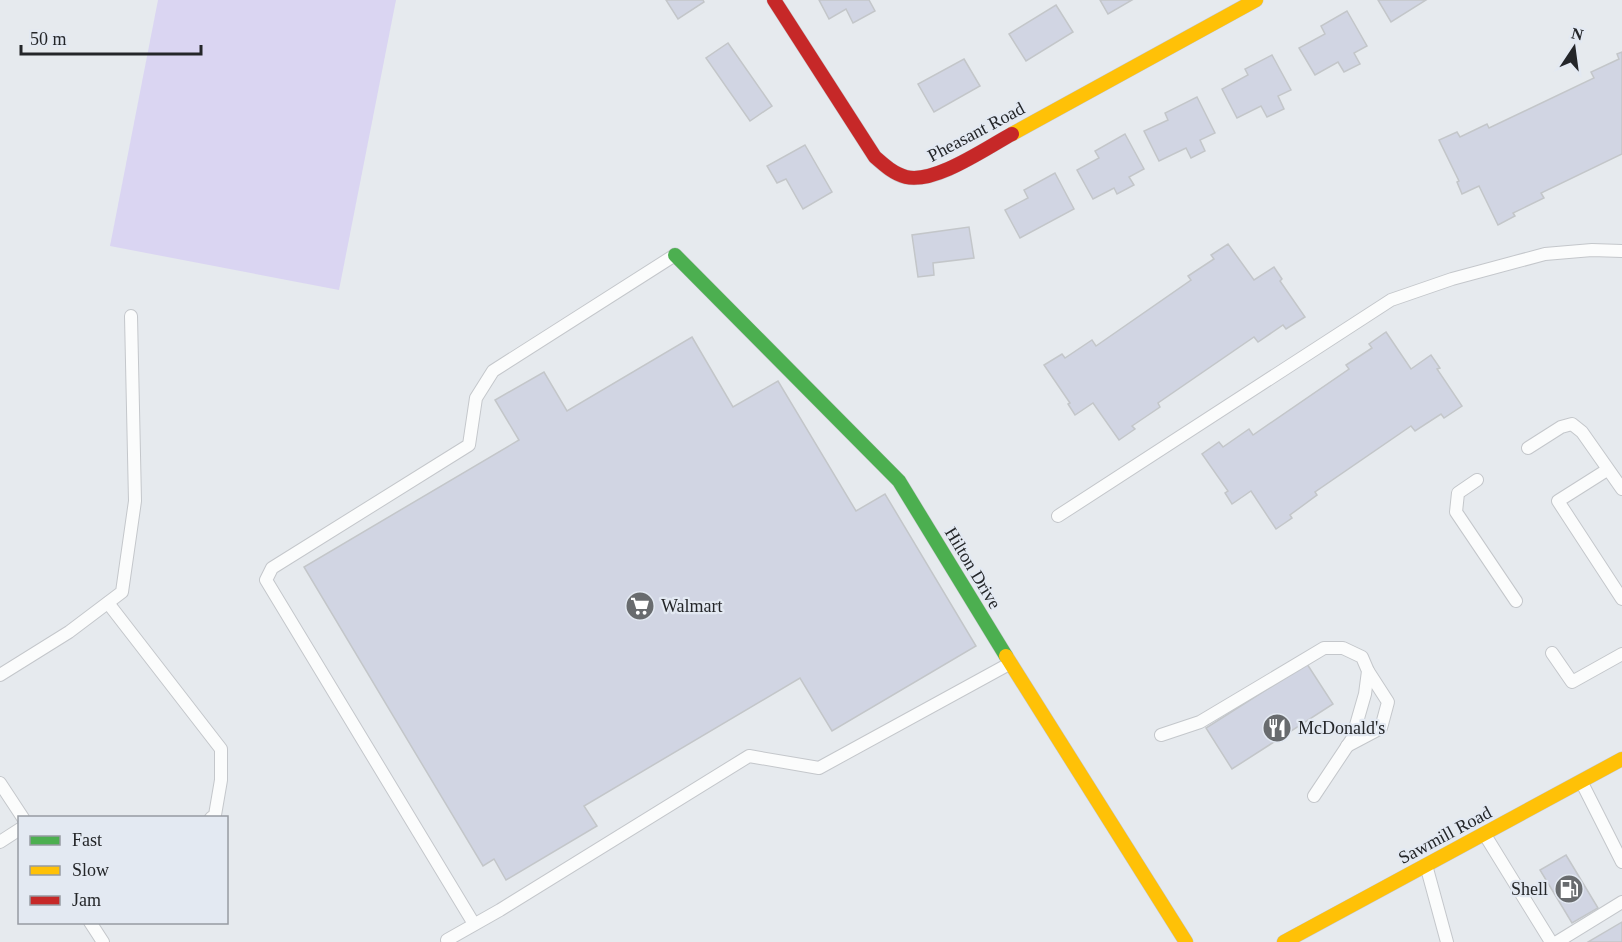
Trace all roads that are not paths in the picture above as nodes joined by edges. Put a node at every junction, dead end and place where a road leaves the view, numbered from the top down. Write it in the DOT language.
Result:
graph roads {
  1 [pos="774,0"];
  2 [pos="1256,0"];
  3 [pos="1622,250"];
  4 [pos="675,255"];
  5 [pos="131,316"];
  6 [pos="1528,448"];
  7 [pos="1607,470"];
  8 [pos="1477,480"];
  9 [pos="1622,489"];
  10 [pos="1058,516"];
  11 [pos="1622,599"];
  12 [pos="1516,601"];
  13 [pos="108,603"];
  14 [pos="1552,653"];
  15 [pos="1622,654"];
  16 [pos="1011,663"];
  17 [pos="1368,671"];
  18 [pos="0,675"];
  19 [pos="1161,735"];
  20 [pos="1347,746"];
  21 [pos="1622,759"];
  22 [pos="1581,782"];
  23 [pos="0,783"];
  24 [pos="1314,796"];
  25 [pos="21,816"];
  26 [pos="213,816"];
  27 [pos="18,831"];
  28 [pos="1485,834"];
  29 [pos="0,842"];
  30 [pos="1622,862"];
  31 [pos="1426,865"];
  32 [pos="1622,902"];
  33 [pos="91,924"];
  34 [pos="474,924"];
  35 [pos="447,940"];
  36 [pos="103,942"];
  37 [pos="1186,942"];
  38 [pos="1284,942"];
  39 [pos="1447,942"];
  40 [pos="1551,942"];
  41 [pos="1557,942"];
  1 -- 2 [label="street, Pheasant Road"];
  3 -- 10 [label="lane"];
  4 -- 16 [label="street, Hilton Drive"];
  4 -- 34 [label="lane"];
  5 -- 13 [label="lane"];
  6 -- 7 [label="lane"];
  7 -- 9 [label="lane"];
  7 -- 11 [label="lane"];
  8 -- 12 [label="lane"];
  13 -- 18 [label="lane"];
  13 -- 26 [label="lane"];
  14 -- 15 [label="lane"];
  16 -- 34 [label="lane"];
  16 -- 37 [label="street, Hilton Drive"];
  17 -- 19 [label="lane"];
  17 -- 20 [label="lane"];
  17 -- 20 [label="lane"];
  20 -- 24 [label="lane"];
  21 -- 22 [label="street, Sawmill Road"];
  22 -- 28 [label="street, Sawmill Road"];
  22 -- 30 [label="lane"];
  23 -- 25 [label="lane"];
  27 -- 29 [label="lane"];
  28 -- 31 [label="street, Sawmill Road"];
  28 -- 40 [label="lane"];
  31 -- 38 [label="street, Sawmill Road"];
  31 -- 39 [label="lane"];
  32 -- 41 [label="lane"];
  33 -- 36 [label="lane"];
  34 -- 35 [label="lane"];
}
